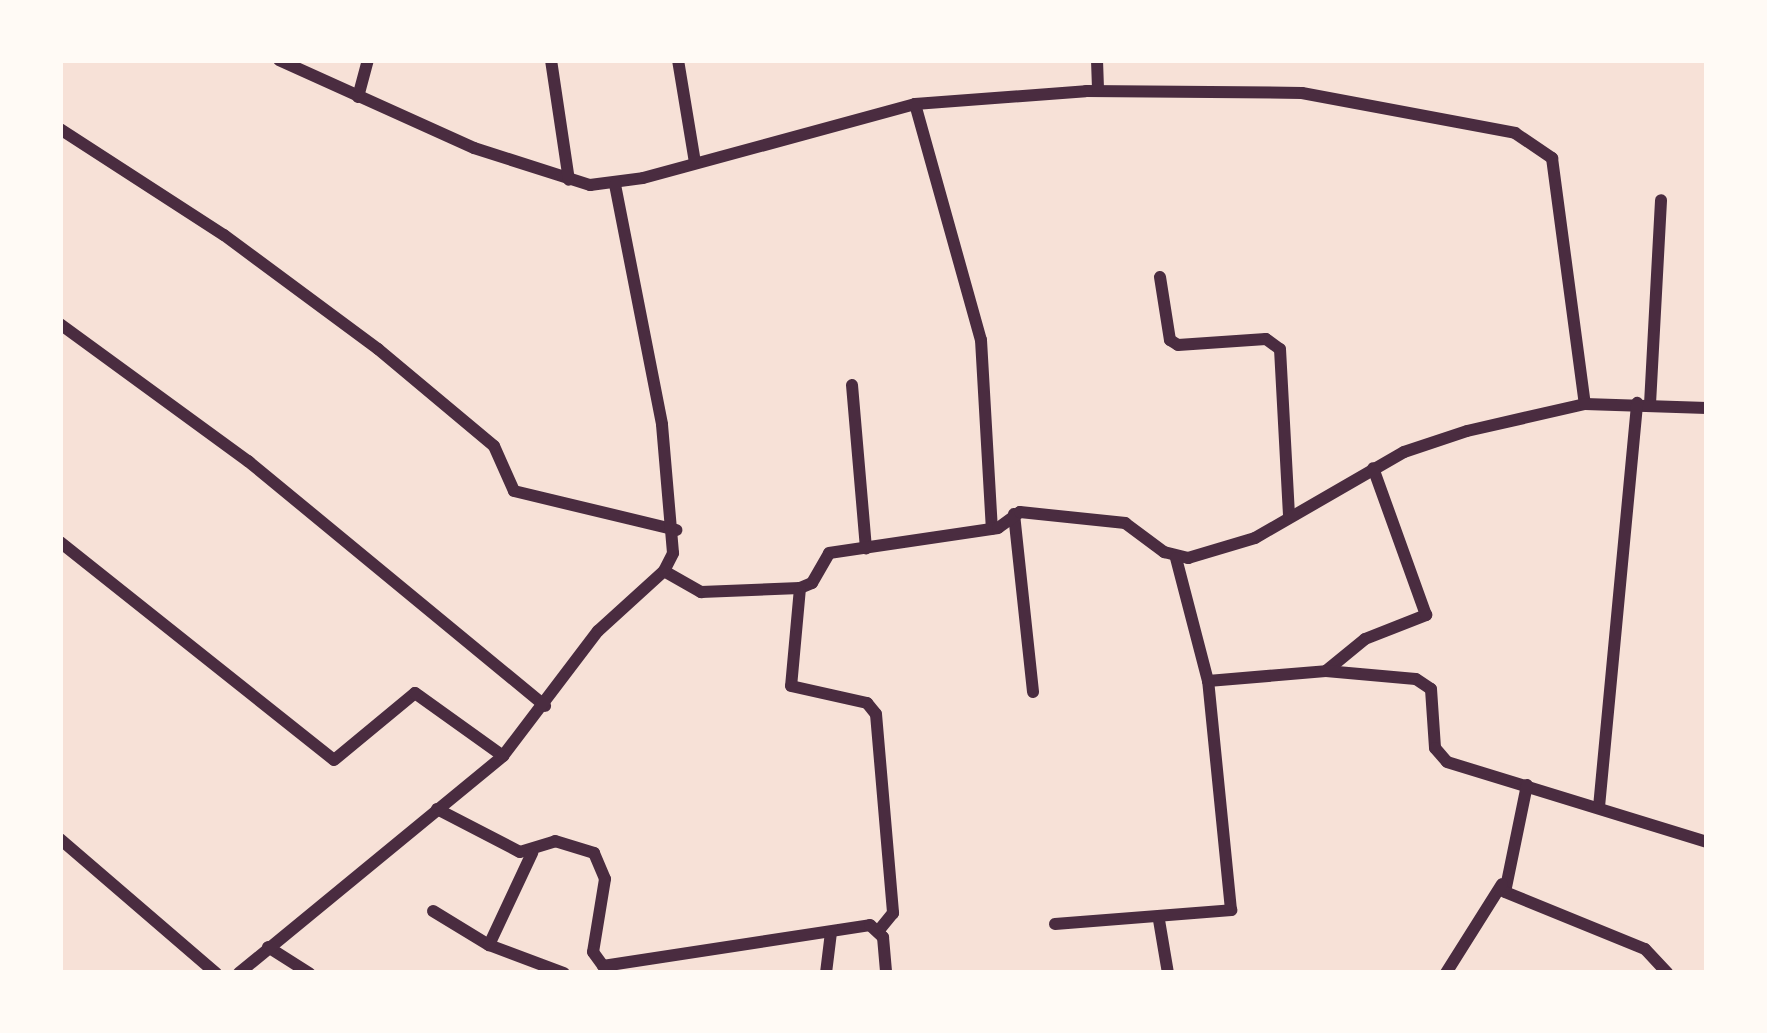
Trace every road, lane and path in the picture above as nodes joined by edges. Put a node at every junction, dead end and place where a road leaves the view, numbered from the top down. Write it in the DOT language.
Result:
graph roads {
  1 [pos="279,60"];
  2 [pos="368,60"];
  3 [pos="551,60"];
  4 [pos="678,60"];
  5 [pos="1097,60"];
  6 [pos="1098,90"];
  7 [pos="358,97"];
  8 [pos="915,104"];
  9 [pos="60,129"];
  10 [pos="695,163"];
  11 [pos="569,180"];
  12 [pos="615,185"];
  13 [pos="1661,200"];
  14 [pos="1160,277"];
  15 [pos="60,324"];
  16 [pos="852,386"];
  17 [pos="1585,404"];
  18 [pos="1644,404"];
  19 [pos="1707,408"];
  20 [pos="1373,468"];
  21 [pos="1014,514"];
  22 [pos="1289,514"];
  23 [pos="992,529"];
  24 [pos="676,530"];
  25 [pos="60,542"];
  26 [pos="866,548"];
  27 [pos="1176,558"];
  28 [pos="664,571"];
  29 [pos="800,588"];
  30 [pos="1326,671"];
  31 [pos="1208,681"];
  32 [pos="1033,692"];
  33 [pos="545,706"];
  34 [pos="502,756"];
  35 [pos="1527,785"];
  36 [pos="1599,808"];
  37 [pos="437,809"];
  38 [pos="60,839"];
  39 [pos="1707,842"];
  40 [pos="532,853"];
  41 [pos="1502,884"];
  42 [pos="434,911"];
  43 [pos="1159,920"];
  44 [pos="1055,924"];
  45 [pos="880,929"];
  46 [pos="831,932"];
  47 [pos="489,945"];
  48 [pos="268,947"];
  49 [pos="215,973"];
  50 [pos="239,973"];
  51 [pos="309,973"];
  52 [pos="564,973"];
  53 [pos="826,973"];
  54 [pos="886,973"];
  55 [pos="1168,973"];
  56 [pos="1446,973"];
  57 [pos="1667,973"];
  1 -- 7 [label="street"];
  2 -- 7 [label="street"];
  3 -- 11 [label="street"];
  4 -- 10 [label="street"];
  5 -- 6 [label="street"];
  6 -- 8 [label="street"];
  6 -- 17 [label="street"];
  7 -- 11 [label="street"];
  8 -- 10 [label="street"];
  8 -- 23 [label="street"];
  9 -- 24 [label="street"];
  10 -- 12 [label="street"];
  11 -- 12 [label="street"];
  12 -- 24 [label="street"];
  13 -- 18 [label="street"];
  14 -- 22 [label="street"];
  15 -- 33 [label="street"];
  16 -- 26 [label="street"];
  17 -- 18 [label="street"];
  17 -- 20 [label="street"];
  18 -- 19 [label="street"];
  18 -- 36 [label="street"];
  20 -- 22 [label="street"];
  20 -- 30 [label="street"];
  21 -- 23 [label="street"];
  21 -- 27 [label="street"];
  21 -- 32 [label="street"];
  22 -- 27 [label="street"];
  23 -- 26 [label="street"];
  24 -- 28 [label="street"];
  25 -- 34 [label="street"];
  26 -- 29 [label="street"];
  27 -- 31 [label="street"];
  28 -- 29 [label="street"];
  28 -- 33 [label="street"];
  29 -- 45 [label="street"];
  30 -- 31 [label="street"];
  30 -- 35 [label="street"];
  31 -- 43 [label="street"];
  33 -- 34 [label="street"];
  34 -- 37 [label="street"];
  35 -- 36 [label="street"];
  35 -- 41 [label="street"];
  36 -- 39 [label="street"];
  37 -- 40 [label="street"];
  37 -- 48 [label="street"];
  38 -- 49 [label="street"];
  40 -- 46 [label="street"];
  40 -- 47 [label="street"];
  41 -- 56 [label="street"];
  41 -- 57 [label="street"];
  42 -- 47 [label="street"];
  43 -- 44 [label="street"];
  43 -- 55 [label="street"];
  45 -- 46 [label="street"];
  45 -- 54 [label="street"];
  46 -- 53 [label="street"];
  47 -- 52 [label="street"];
  48 -- 50 [label="street"];
  48 -- 51 [label="street"];
}
